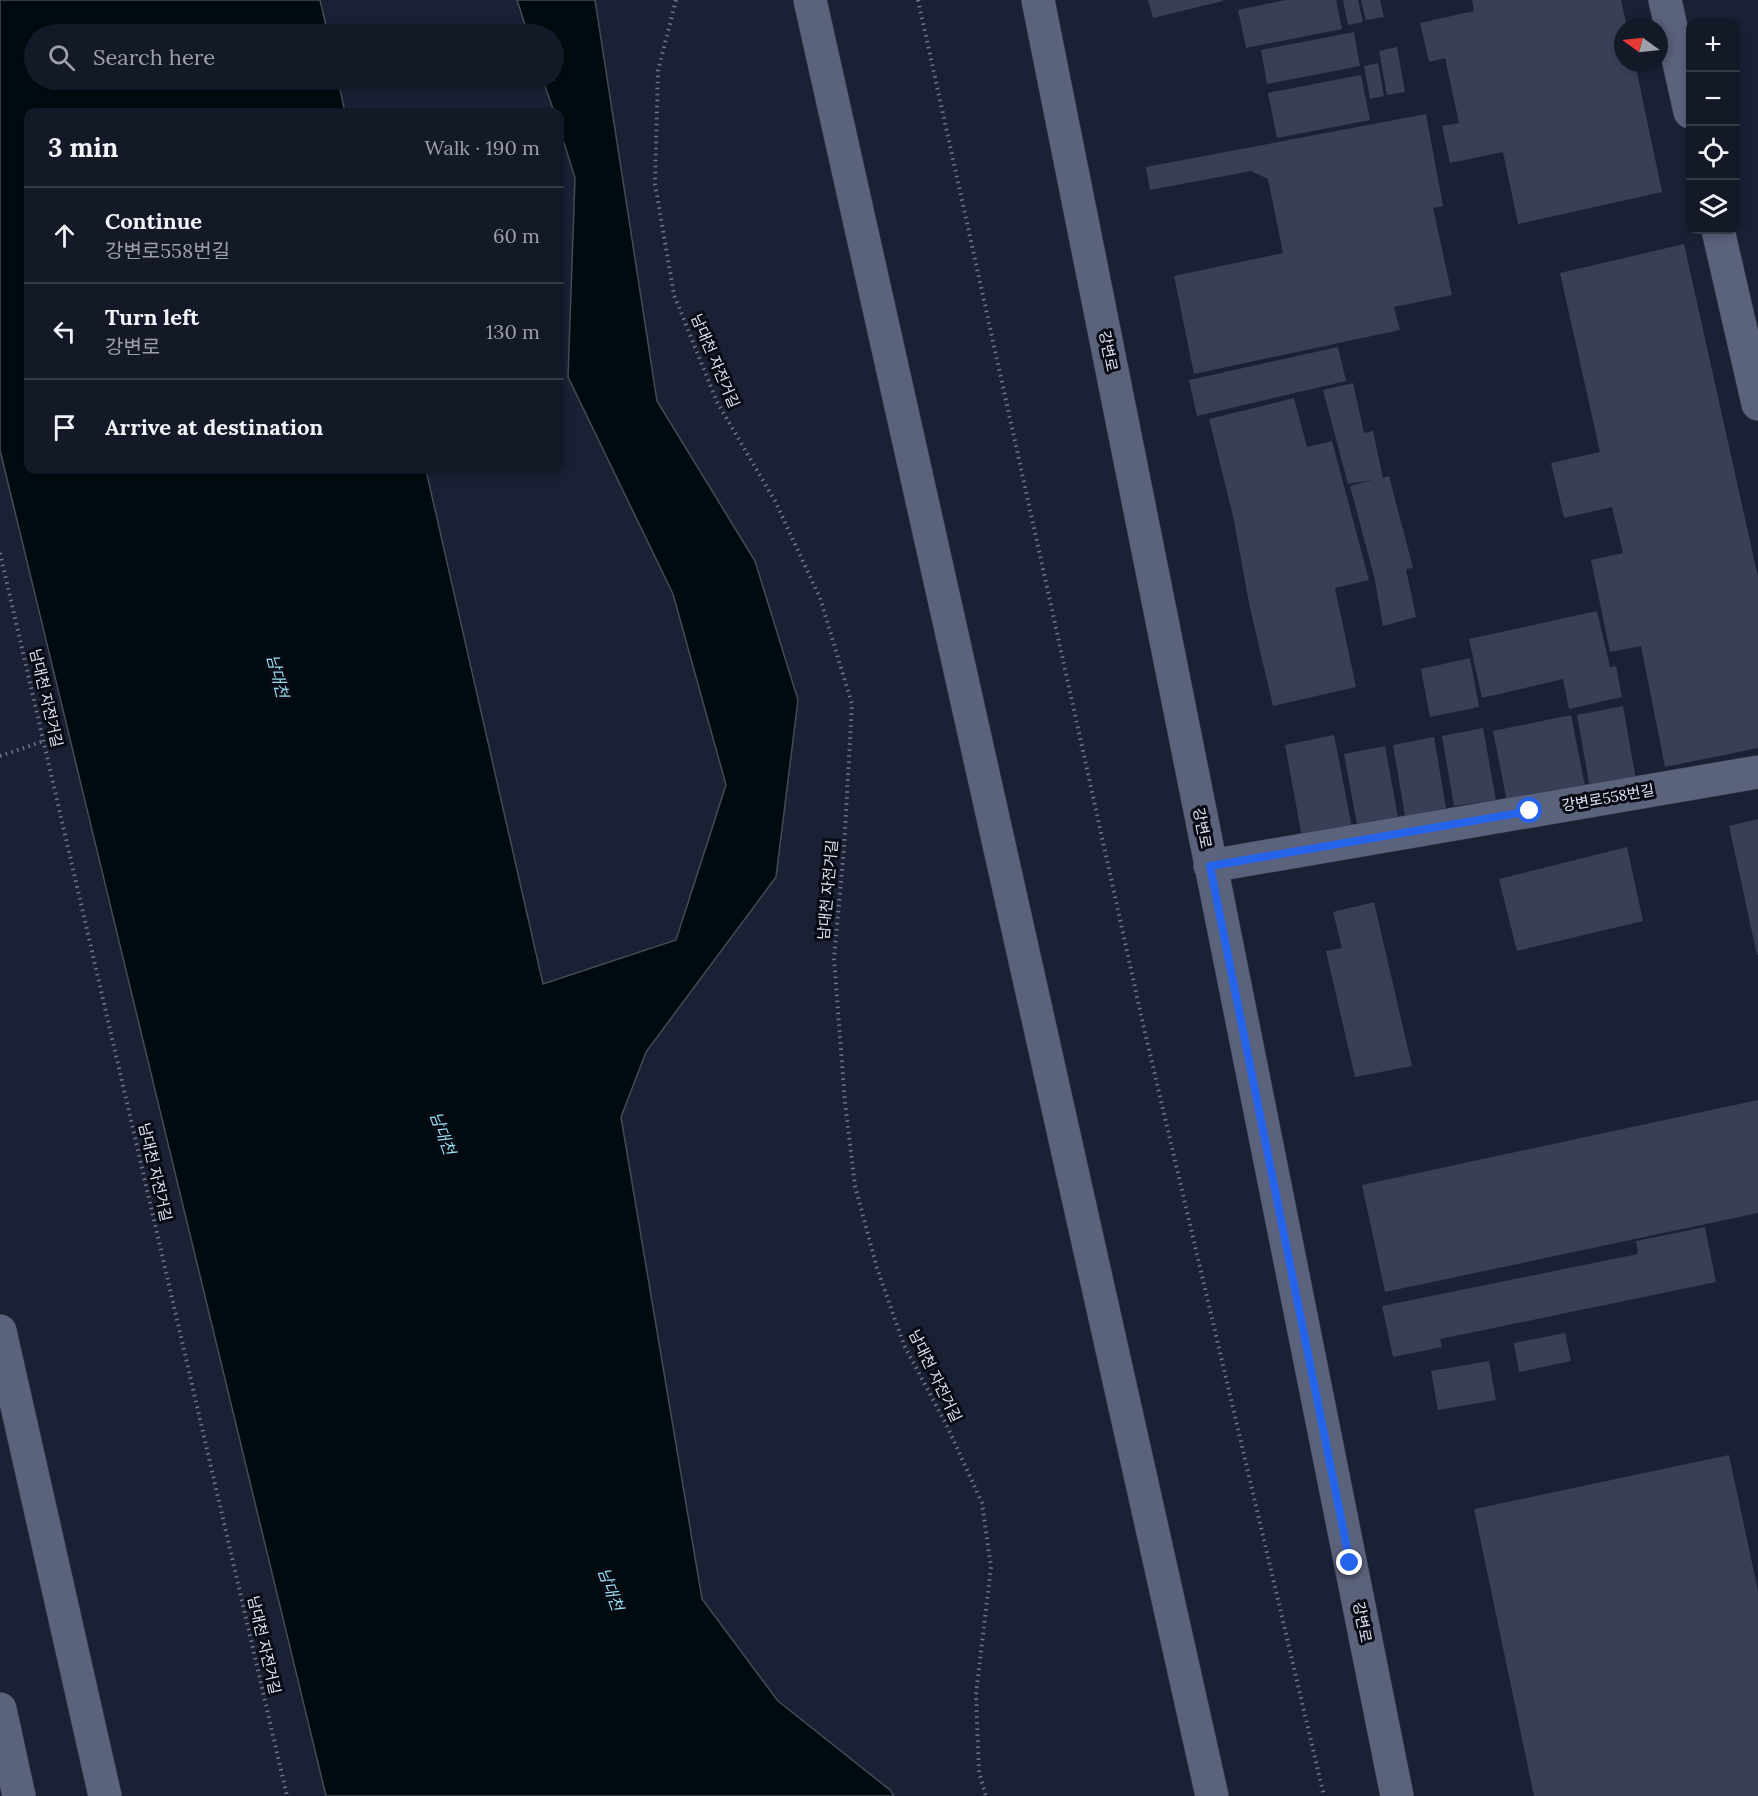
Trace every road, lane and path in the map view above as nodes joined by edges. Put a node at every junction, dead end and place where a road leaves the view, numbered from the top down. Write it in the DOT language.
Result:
graph roads {
  1 [pos="675,0"];
  2 [pos="810,0"];
  3 [pos="918,0"];
  4 [pos="1038,0"];
  5 [pos="1665,0"];
  6 [pos="1686,94"];
  7 [pos="1719,234"];
  8 [pos="1758,404"];
  9 [pos="0,553"];
  10 [pos="44,741"];
  11 [pos="0,756"];
  12 [pos="1758,772"];
  13 [pos="1210,866"];
  14 [pos="0,1331"];
  15 [pos="0,1709"];
  16 [pos="19,1796"];
  17 [pos="105,1796"];
  18 [pos="286,1796"];
  19 [pos="986,1796"];
  20 [pos="1212,1796"];
  21 [pos="1324,1796"];
  22 [pos="1397,1796"];
  1 -- 19 [label="path, 남대천 자전거길"];
  2 -- 20 [label="street"];
  3 -- 21 [label="path"];
  4 -- 13 [label="street, 강변로"];
  5 -- 6 [label="street"];
  7 -- 8 [label="street"];
  9 -- 10 [label="path, 남대천 자전거길"];
  10 -- 11 [label="path"];
  10 -- 18 [label="path, 남대천 자전거길"];
  12 -- 13 [label="street, 강변로558번길"];
  13 -- 22 [label="street, 강변로"];
  14 -- 17 [label="street"];
  15 -- 16 [label="street"];
}
